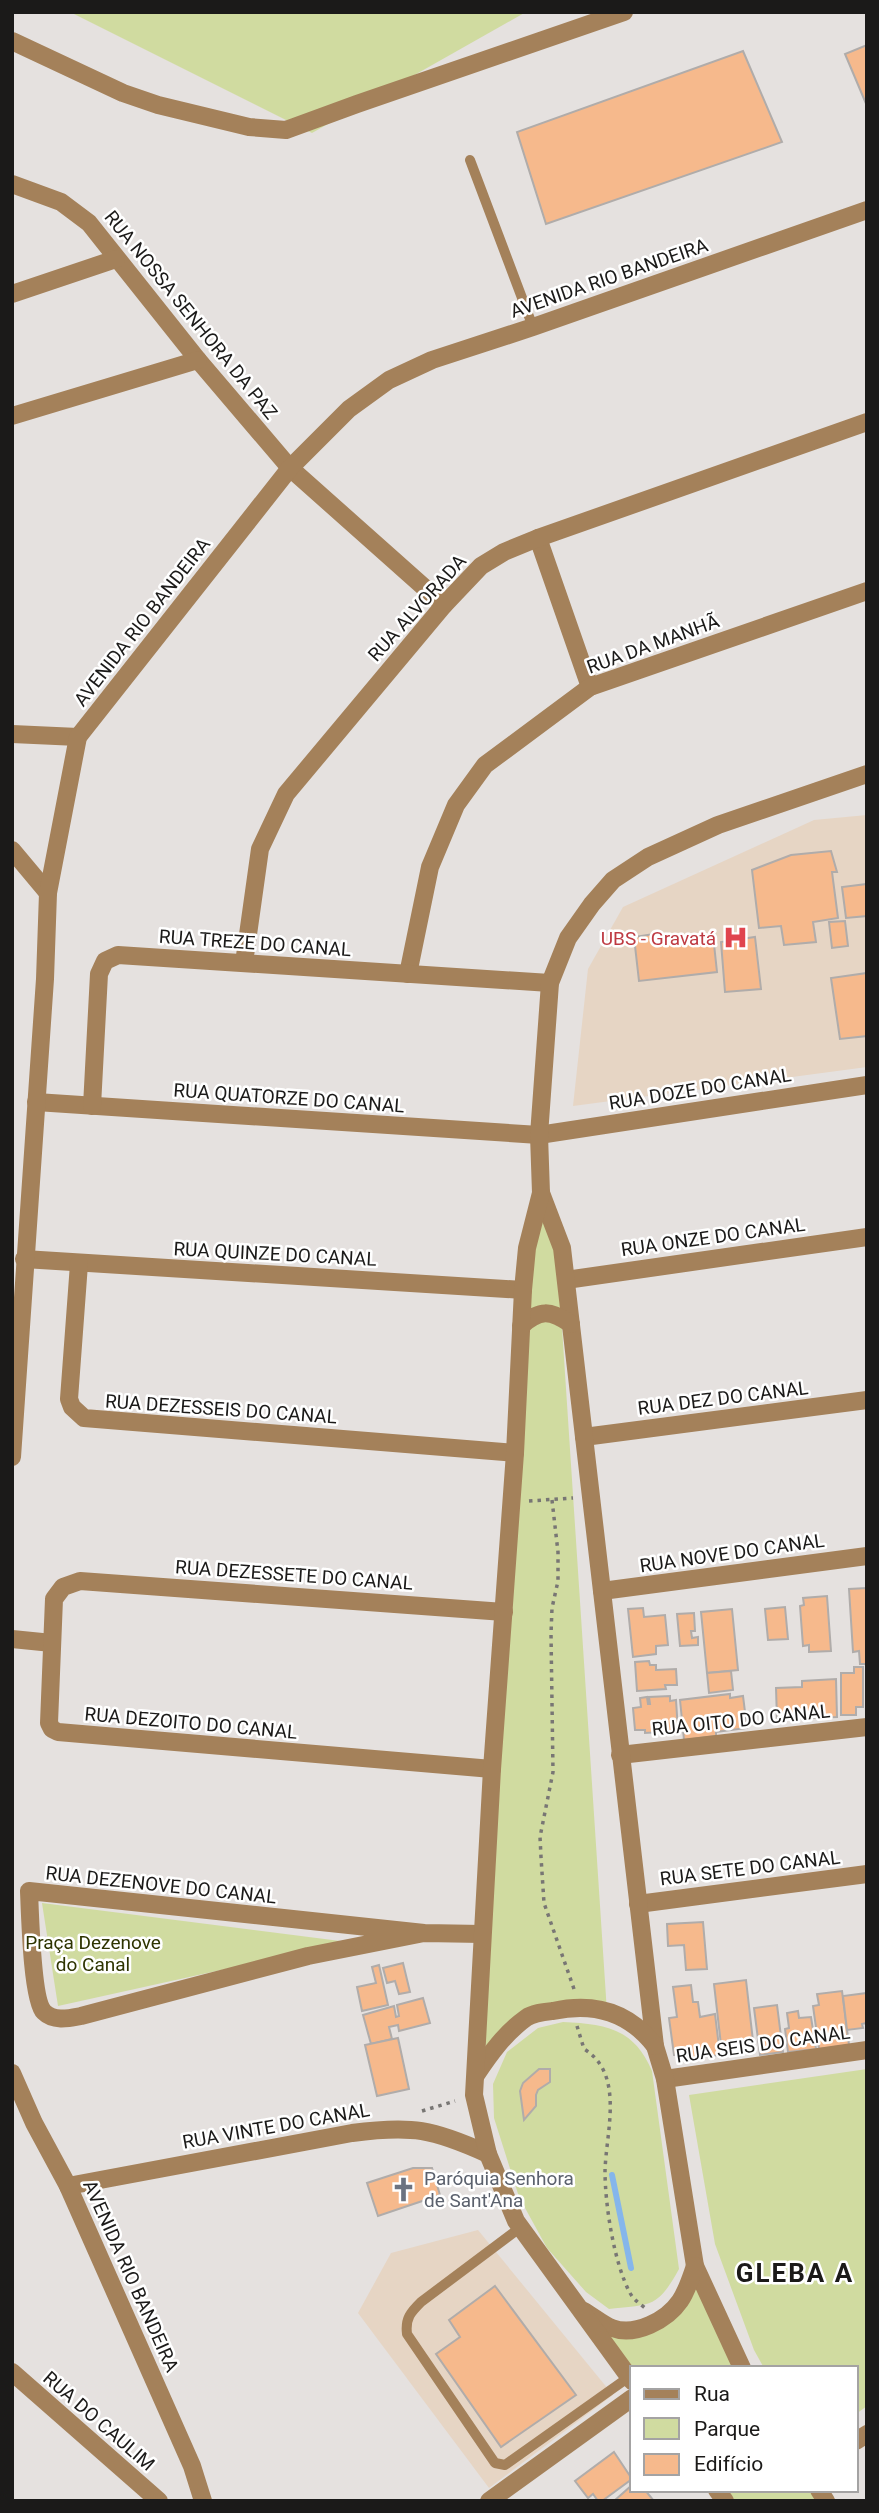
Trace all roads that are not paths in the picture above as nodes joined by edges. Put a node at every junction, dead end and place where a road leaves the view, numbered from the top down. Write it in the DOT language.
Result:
graph roads {
  1 [pos="624,12"];
  2 [pos="12,41"];
  3 [pos="470,160"];
  4 [pos="12,184"];
  5 [pos="867,210"];
  6 [pos="116,259"];
  7 [pos="12,294"];
  8 [pos="533,327"];
  9 [pos="198,360"];
  10 [pos="12,416"];
  11 [pos="867,422"];
  12 [pos="290,468"];
  13 [pos="538,538"];
  14 [pos="867,592"];
  15 [pos="443,605"];
  16 [pos="590,687"];
  17 [pos="12,733"];
  18 [pos="78,737"];
  19 [pos="867,774"];
  20 [pos="12,850"];
  21 [pos="48,893"];
  22 [pos="244,963"];
  23 [pos="408,974"];
  24 [pos="550,983"];
  25 [pos="867,1085"];
  26 [pos="36,1102"];
  27 [pos="92,1106"];
  28 [pos="539,1135"];
  29 [pos="541,1193"];
  30 [pos="867,1237"];
  31 [pos="24,1259"];
  32 [pos="79,1264"];
  33 [pos="566,1280"];
  34 [pos="17,1289"];
  35 [pos="523,1290"];
  36 [pos="571,1324"];
  37 [pos="521,1326"];
  38 [pos="867,1400"];
  39 [pos="13,1437"];
  40 [pos="584,1437"];
  41 [pos="515,1453"];
  42 [pos="12,1457"];
  43 [pos="867,1556"];
  44 [pos="80,1581"];
  45 [pos="602,1591"];
  46 [pos="504,1612"];
  47 [pos="12,1639"];
  48 [pos="52,1643"];
  49 [pos="867,1727"];
  50 [pos="620,1755"];
  51 [pos="492,1769"];
  52 [pos="867,1874"];
  53 [pos="638,1904"];
  54 [pos="424,1933"];
  55 [pos="482,1934"];
  56 [pos="655,2046"];
  57 [pos="867,2050"];
  58 [pos="12,2073"];
  59 [pos="475,2076"];
  60 [pos="665,2080"];
  61 [pos="488,2154"];
  62 [pos="68,2186"];
  63 [pos="521,2227"];
  64 [pos="695,2266"];
  65 [pos="578,2308"];
  66 [pos="741,2366"];
  67 [pos="12,2372"];
  68 [pos="630,2378"];
  69 [pos="630,2380"];
  70 [pos="630,2399"];
  71 [pos="493,2500"];
  72 [pos="159,2501"];
  73 [pos="203,2501"];
  1 -- 2 [label="street"];
  3 -- 8 [label="lane"];
  4 -- 6 [label="street, RUA NOSSA SENHORA DA PAZ"];
  5 -- 8 [label="street, AVENIDA RIO BANDEIRA"];
  6 -- 7 [label="street"];
  6 -- 9 [label="street, RUA NOSSA SENHORA DA PAZ"];
  8 -- 12 [label="street, AVENIDA RIO BANDEIRA"];
  9 -- 10 [label="street"];
  9 -- 12 [label="street, RUA NOSSA SENHORA DA PAZ"];
  11 -- 13 [label="street, RUA ALVORADA"];
  12 -- 15 [label="street, RUA NOSSA SENHORA DA PAZ"];
  12 -- 18 [label="street, AVENIDA RIO BANDEIRA"];
  13 -- 15 [label="street, RUA ALVORADA"];
  13 -- 16 [label="street"];
  14 -- 16 [label="street, RUA DA MANHÃ"];
  15 -- 22 [label="street, RUA ALVORADA"];
  16 -- 23 [label="street, RUA DA MANHÃ"];
  17 -- 18 [label="street"];
  18 -- 21 [label="street, AVENIDA RIO BANDEIRA"];
  19 -- 24 [label="street"];
  20 -- 21 [label="street"];
  21 -- 26 [label="street, AVENIDA RIO BANDEIRA"];
  22 -- 23 [label="street, RUA TREZE DO CANAL"];
  22 -- 27 [label="street, RUA TREZE DO CANAL"];
  23 -- 24 [label="street, RUA TREZE DO CANAL"];
  24 -- 28 [label="street"];
  25 -- 28 [label="street, RUA DOZE DO CANAL"];
  26 -- 27 [label="street, RUA QUATORZE DO CANAL"];
  26 -- 31 [label="street, AVENIDA RIO BANDEIRA"];
  27 -- 28 [label="street, RUA QUATORZE DO CANAL"];
  28 -- 29 [label="street"];
  29 -- 33 [label="street"];
  29 -- 35 [label="street"];
  30 -- 33 [label="street, RUA ONZE DO CANAL"];
  31 -- 32 [label="street, RUA QUINZE DO CANAL"];
  31 -- 34 [label="street, AVENIDA RIO BANDEIRA"];
  32 -- 35 [label="street, RUA QUINZE DO CANAL"];
  32 -- 41 [label="street, RUA DEZESSEIS DO CANAL"];
  33 -- 36 [label="street"];
  34 -- 39 [label="street, AVENIDA RIO BANDEIRA"];
  35 -- 37 [label="street"];
  36 -- 37 [label="street"];
  36 -- 40 [label="street"];
  37 -- 41 [label="street"];
  38 -- 40 [label="street, RUA DEZ DO CANAL"];
  39 -- 42 [label="street, AVENIDA RIO BANDEIRA"];
  40 -- 45 [label="street"];
  41 -- 46 [label="street"];
  43 -- 45 [label="street, RUA NOVE DO CANAL"];
  44 -- 46 [label="street, RUA DEZESSETE DO CANAL"];
  44 -- 48 [label="street, RUA DEZOITO DO CANAL"];
  45 -- 50 [label="street"];
  46 -- 51 [label="street"];
  47 -- 48 [label="street"];
  48 -- 51 [label="street, RUA DEZOITO DO CANAL"];
  49 -- 50 [label="street, RUA OITO DO CANAL"];
  50 -- 53 [label="street"];
  51 -- 55 [label="street"];
  52 -- 53 [label="street, RUA SETE DO CANAL"];
  53 -- 56 [label="street"];
  54 -- 54 [label="street, RUA DEZENOVE DO CANAL"];
  54 -- 55 [label="street, RUA DEZENOVE DO CANAL"];
  55 -- 59 [label="street"];
  56 -- 59 [label="street"];
  56 -- 60 [label="street"];
  57 -- 60 [label="street, RUA SEIS DO CANAL"];
  58 -- 62 [label="street, AVENIDA RIO BANDEIRA"];
  59 -- 61 [label="street"];
  60 -- 64 [label="street"];
  61 -- 62 [label="street, RUA VINTE DO CANAL"];
  61 -- 63 [label="street"];
  62 -- 73 [label="street, AVENIDA RIO BANDEIRA"];
  63 -- 65 [label="street"];
  63 -- 69 [label="lane"];
  64 -- 65 [label="street"];
  64 -- 66 [label="street"];
  65 -- 68 [label="street"];
  67 -- 72 [label="street, RUA DO CAULIM"];
  70 -- 71 [label="street"];
}
